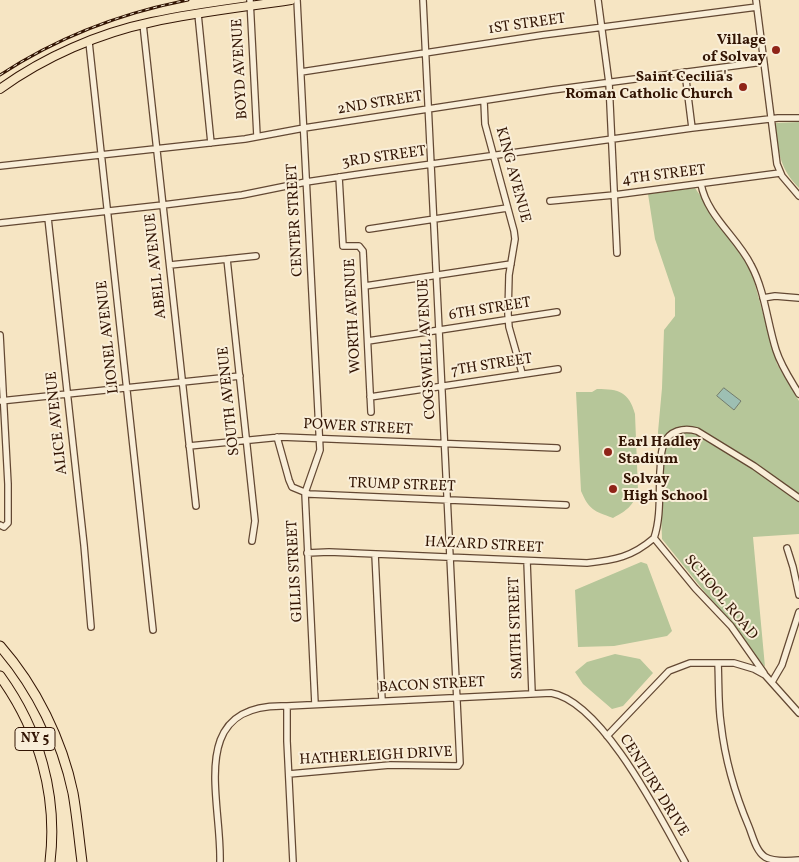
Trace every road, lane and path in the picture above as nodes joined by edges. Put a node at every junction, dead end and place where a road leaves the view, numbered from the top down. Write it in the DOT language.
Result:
graph roads {
  1 [pos="292,0"];
  2 [pos="297,0"];
  3 [pos="423,0"];
  4 [pos="598,0"];
  5 [pos="250,3"];
  6 [pos="756,3"];
  7 [pos="198,14"];
  8 [pos="143,24"];
  9 [pos="602,28"];
  10 [pos="89,42"];
  11 [pos="425,54"];
  12 [pos="763,62"];
  13 [pos="301,72"];
  14 [pos="685,72"];
  15 [pos="608,83"];
  16 [pos="0,89"];
  17 [pos="484,101"];
  18 [pos="428,109"];
  19 [pos="799,118"];
  20 [pos="771,119"];
  21 [pos="304,128"];
  22 [pos="692,128"];
  23 [pos="257,136"];
  24 [pos="612,139"];
  25 [pos="211,143"];
  26 [pos="157,149"];
  27 [pos="102,155"];
  28 [pos="494,155"];
  29 [pos="431,164"];
  30 [pos="0,166"];
  31 [pos="780,173"];
  32 [pos="339,178"];
  33 [pos="306,182"];
  34 [pos="701,184"];
  35 [pos="614,195"];
  36 [pos="799,196"];
  37 [pos="550,202"];
  38 [pos="163,205"];
  39 [pos="507,208"];
  40 [pos="108,211"];
  41 [pos="48,218"];
  42 [pos="434,219"];
  43 [pos="0,223"];
  44 [pos="369,229"];
  45 [pos="617,253"];
  46 [pos="256,256"];
  47 [pos="227,259"];
  48 [pos="511,264"];
  49 [pos="170,265"];
  50 [pos="436,275"];
  51 [pos="365,286"];
  52 [pos="763,298"];
  53 [pos="799,298"];
  54 [pos="556,312"];
  55 [pos="508,320"];
  56 [pos="439,331"];
  57 [pos="0,335"];
  58 [pos="368,341"];
  59 [pos="558,368"];
  60 [pos="522,373"];
  61 [pos="240,376"];
  62 [pos="182,382"];
  63 [pos="442,386"];
  64 [pos="127,388"];
  65 [pos="68,394"];
  66 [pos="799,394"];
  67 [pos="370,397"];
  68 [pos="2,401"];
  69 [pos="371,412"];
  70 [pos="277,437"];
  71 [pos="319,439"];
  72 [pos="247,440"];
  73 [pos="445,444"];
  74 [pos="189,446"];
  75 [pos="557,448"];
  76 [pos="305,493"];
  77 [pos="799,498"];
  78 [pos="448,500"];
  79 [pos="196,506"];
  80 [pos="566,506"];
  81 [pos="1,526"];
  82 [pos="654,538"];
  83 [pos="252,541"];
  84 [pos="787,548"];
  85 [pos="308,552"];
  86 [pos="375,554"];
  87 [pos="451,557"];
  88 [pos="526,561"];
  89 [pos="799,595"];
  90 [pos="799,612"];
  91 [pos="91,627"];
  92 [pos="154,630"];
  93 [pos="0,646"];
  94 [pos="718,663"];
  95 [pos="765,675"];
  96 [pos="0,676"];
  97 [pos="772,682"];
  98 [pos="532,694"];
  99 [pos="458,697"];
  100 [pos="382,701"];
  101 [pos="315,704"];
  102 [pos="575,704"];
  103 [pos="286,706"];
  104 [pos="799,713"];
  105 [pos="460,731"];
  106 [pos="606,736"];
  107 [pos="289,774"];
  108 [pos="799,860"];
  109 [pos="50,862"];
  110 [pos="82,862"];
  111 [pos="220,862"];
  112 [pos="293,862"];
  113 [pos="685,862"];
  1 -- 5 [label="main road"];
  2 -- 13 [label="street, CENTER STREET"];
  3 -- 11 [label="street, COGSWELL AVENUE"];
  4 -- 9 [label="street"];
  5 -- 7 [label="main road"];
  5 -- 23 [label="street, BOYD AVENUE"];
  6 -- 9 [label="street, 1ST STREET"];
  6 -- 12 [label="street"];
  7 -- 8 [label="main road"];
  7 -- 25 [label="street"];
  8 -- 10 [label="main road"];
  8 -- 26 [label="street, ABELL AVENUE"];
  9 -- 11 [label="street, 1ST STREET"];
  9 -- 15 [label="street"];
  10 -- 16 [label="main road"];
  10 -- 27 [label="street, LIONEL AVENUE"];
  11 -- 13 [label="street, 1ST STREET"];
  11 -- 18 [label="street, COGSWELL AVENUE"];
  12 -- 14 [label="street, 2ND STREET"];
  12 -- 20 [label="street"];
  13 -- 21 [label="street, CENTER STREET"];
  14 -- 15 [label="street, 2ND STREET"];
  14 -- 22 [label="street"];
  15 -- 17 [label="street, 2ND STREET"];
  15 -- 24 [label="street"];
  17 -- 18 [label="street, 2ND STREET"];
  17 -- 28 [label="street, KING AVENUE"];
  18 -- 21 [label="street, 2ND STREET"];
  18 -- 29 [label="street, COGSWELL AVENUE"];
  19 -- 20 [label="street, 3RD STREET"];
  20 -- 22 [label="street, 3RD STREET"];
  20 -- 31 [label="street"];
  21 -- 23 [label="street, 2ND STREET"];
  21 -- 33 [label="street, CENTER STREET"];
  22 -- 24 [label="street, 3RD STREET"];
  23 -- 25 [label="street, 2ND STREET"];
  24 -- 28 [label="street, 3RD STREET"];
  24 -- 35 [label="street"];
  25 -- 26 [label="street, 2ND STREET"];
  26 -- 27 [label="street, 2ND STREET"];
  26 -- 38 [label="street, ABELL AVENUE"];
  27 -- 30 [label="street, 2ND STREET"];
  27 -- 40 [label="street, LIONEL AVENUE"];
  28 -- 29 [label="street, 3RD STREET"];
  28 -- 39 [label="street, KING AVENUE"];
  29 -- 32 [label="street, 3RD STREET"];
  29 -- 42 [label="street, COGSWELL AVENUE"];
  31 -- 34 [label="street, 4TH STREET"];
  31 -- 36 [label="street"];
  32 -- 33 [label="street, 3RD STREET"];
  32 -- 51 [label="street, WORTH AVENUE"];
  33 -- 38 [label="street, 3RD STREET"];
  33 -- 71 [label="street, CENTER STREET"];
  34 -- 35 [label="street, 4TH STREET"];
  34 -- 52 [label="street"];
  35 -- 37 [label="street, 4TH STREET"];
  35 -- 45 [label="street"];
  38 -- 40 [label="street, 3RD STREET"];
  38 -- 49 [label="street, ABELL AVENUE"];
  39 -- 42 [label="street"];
  39 -- 48 [label="street, KING AVENUE"];
  40 -- 41 [label="street, 3RD STREET"];
  40 -- 64 [label="street, LIONEL AVENUE"];
  41 -- 43 [label="street, 3RD STREET"];
  41 -- 65 [label="street, ALICE AVENUE"];
  42 -- 44 [label="street"];
  42 -- 50 [label="street, COGSWELL AVENUE"];
  46 -- 47 [label="street"];
  47 -- 49 [label="street"];
  47 -- 61 [label="street, SOUTH AVENUE"];
  48 -- 50 [label="street"];
  48 -- 55 [label="street, KING AVENUE"];
  49 -- 62 [label="street, ABELL AVENUE"];
  50 -- 51 [label="street"];
  50 -- 56 [label="street, COGSWELL AVENUE"];
  51 -- 58 [label="street, WORTH AVENUE"];
  52 -- 53 [label="street"];
  52 -- 66 [label="street"];
  54 -- 55 [label="street, 6TH STREET"];
  55 -- 56 [label="street, 6TH STREET"];
  55 -- 60 [label="street, KING AVENUE"];
  56 -- 58 [label="street, 6TH STREET"];
  56 -- 63 [label="street, COGSWELL AVENUE"];
  57 -- 68 [label="street"];
  58 -- 67 [label="street, WORTH AVENUE"];
  59 -- 60 [label="street, 7TH STREET"];
  60 -- 63 [label="street, 7TH STREET"];
  61 -- 62 [label="street"];
  61 -- 72 [label="street, SOUTH AVENUE"];
  62 -- 64 [label="street"];
  62 -- 74 [label="street, ABELL AVENUE"];
  63 -- 67 [label="street, 7TH STREET"];
  63 -- 73 [label="street, COGSWELL AVENUE"];
  64 -- 65 [label="street"];
  64 -- 92 [label="street, LIONEL AVENUE"];
  65 -- 68 [label="street"];
  65 -- 91 [label="street, ALICE AVENUE"];
  67 -- 69 [label="street, WORTH AVENUE"];
  68 -- 81 [label="street"];
  70 -- 71 [label="street, POWER STREET"];
  70 -- 72 [label="street, POWER STREET"];
  70 -- 76 [label="street"];
  71 -- 73 [label="street, POWER STREET"];
  71 -- 76 [label="street, GILLIS STREET"];
  72 -- 74 [label="street, POWER STREET"];
  72 -- 83 [label="street, SOUTH AVENUE"];
  73 -- 75 [label="street, POWER STREET"];
  73 -- 78 [label="street, COGSWELL AVENUE"];
  74 -- 79 [label="street, ABELL AVENUE"];
  76 -- 78 [label="street, TRUMP STREET"];
  76 -- 85 [label="street, GILLIS STREET"];
  77 -- 82 [label="street"];
  78 -- 80 [label="street, TRUMP STREET"];
  78 -- 87 [label="street, COGSWELL AVENUE"];
  82 -- 88 [label="street, HAZARD STREET"];
  82 -- 95 [label="street, SCHOOL ROAD"];
  84 -- 89 [label="street"];
  85 -- 86 [label="street, HAZARD STREET"];
  85 -- 101 [label="street, GILLIS STREET"];
  86 -- 87 [label="street, HAZARD STREET"];
  86 -- 100 [label="street"];
  87 -- 88 [label="street, HAZARD STREET"];
  87 -- 99 [label="street, COGSWELL AVENUE"];
  88 -- 98 [label="street, SMITH STREET"];
  90 -- 97 [label="street"];
  93 -- 110 [label="highway, NY 5"];
  94 -- 95 [label="street"];
  94 -- 106 [label="street"];
  94 -- 108 [label="street"];
  95 -- 97 [label="street"];
  96 -- 109 [label="highway, NY 5"];
  97 -- 104 [label="street"];
  98 -- 99 [label="street, BACON STREET"];
  98 -- 102 [label="street, BACON STREET"];
  99 -- 100 [label="street, BACON STREET"];
  99 -- 105 [label="street, COGSWELL AVENUE"];
  100 -- 101 [label="street, BACON STREET"];
  101 -- 103 [label="street, BACON STREET"];
  102 -- 106 [label="street, CENTURY DRIVE"];
  103 -- 107 [label="street"];
  103 -- 111 [label="street, BACON STREET"];
  105 -- 107 [label="street, HATHERLEIGH DRIVE"];
  106 -- 113 [label="street, CENTURY DRIVE"];
  107 -- 112 [label="street"];
}
